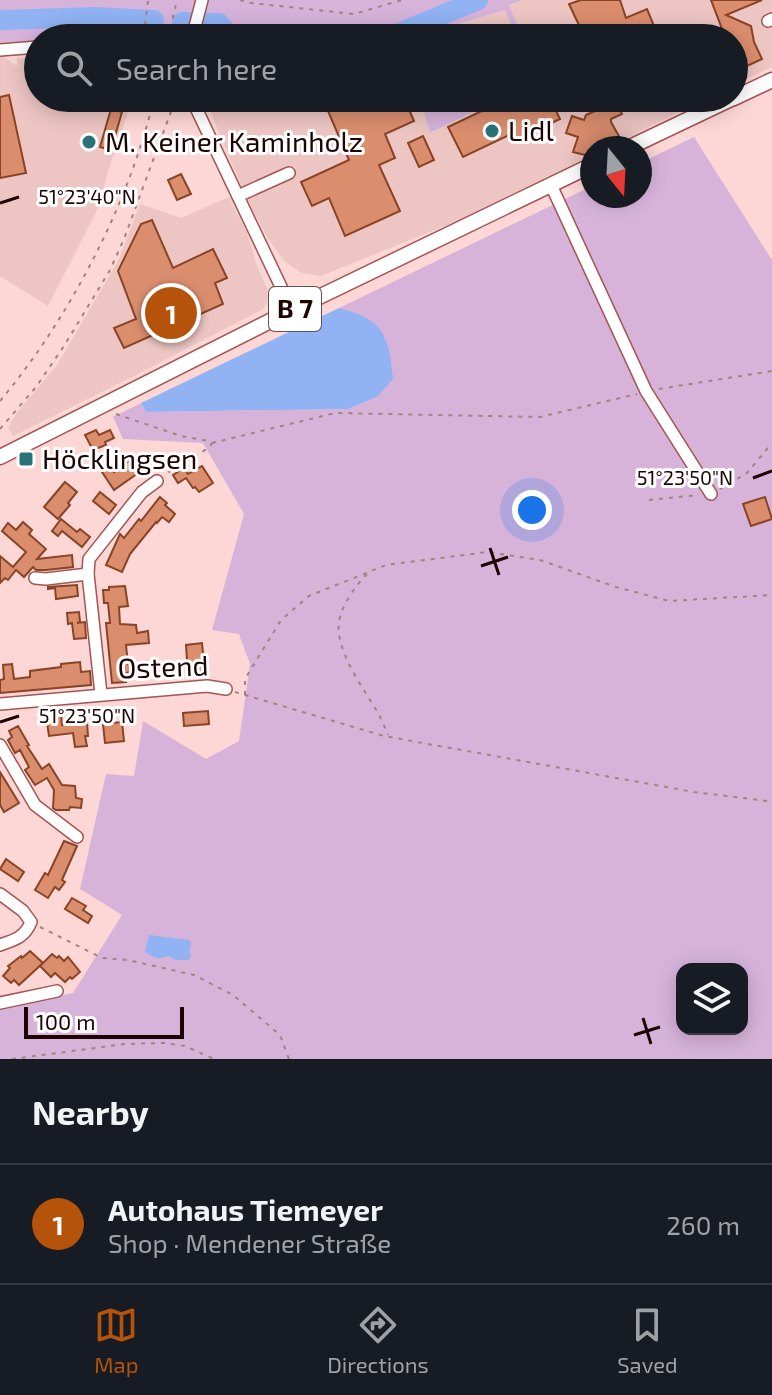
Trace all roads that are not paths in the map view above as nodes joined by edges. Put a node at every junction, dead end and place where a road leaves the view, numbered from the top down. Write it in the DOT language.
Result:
graph roads {
  1 [pos="200,4"];
  2 [pos="195,24"];
  3 [pos="24,48"];
  4 [pos="0,50"];
  5 [pos="772,80"];
  6 [pos="748,91"];
  7 [pos="198,112"];
  8 [pos="704,112"];
  9 [pos="652,137"];
  10 [pos="580,171"];
  11 [pos="289,173"];
  12 [pos="551,185"];
  13 [pos="238,196"];
  14 [pos="292,310"];
  15 [pos="0,457"];
  16 [pos="157,481"];
  17 [pos="711,494"];
  18 [pos="88,574"];
  19 [pos="35,578"];
  20 [pos="226,689"];
  21 [pos="101,694"];
  22 [pos="0,704"];
  23 [pos="0,745"];
  24 [pos="77,837"];
  25 [pos="0,894"];
  26 [pos="0,945"];
  27 [pos="57,991"];
  28 [pos="0,1003"];
  1 -- 2 [label="street"];
  3 -- 4 [label="street"];
  5 -- 6 [label="main road"];
  7 -- 13 [label="street"];
  8 -- 9 [label="main road"];
  10 -- 12 [label="main road, B 7"];
  11 -- 13 [label="street"];
  12 -- 14 [label="main road, B 7"];
  12 -- 17 [label="street"];
  13 -- 14 [label="street"];
  14 -- 15 [label="main road, B 7"];
  16 -- 18 [label="street"];
  18 -- 19 [label="street"];
  18 -- 21 [label="street, Ostend"];
  20 -- 21 [label="street, Ostend"];
  21 -- 22 [label="street, Ostend"];
  23 -- 24 [label="street"];
  25 -- 26 [label="street"];
  27 -- 28 [label="street"];
}
